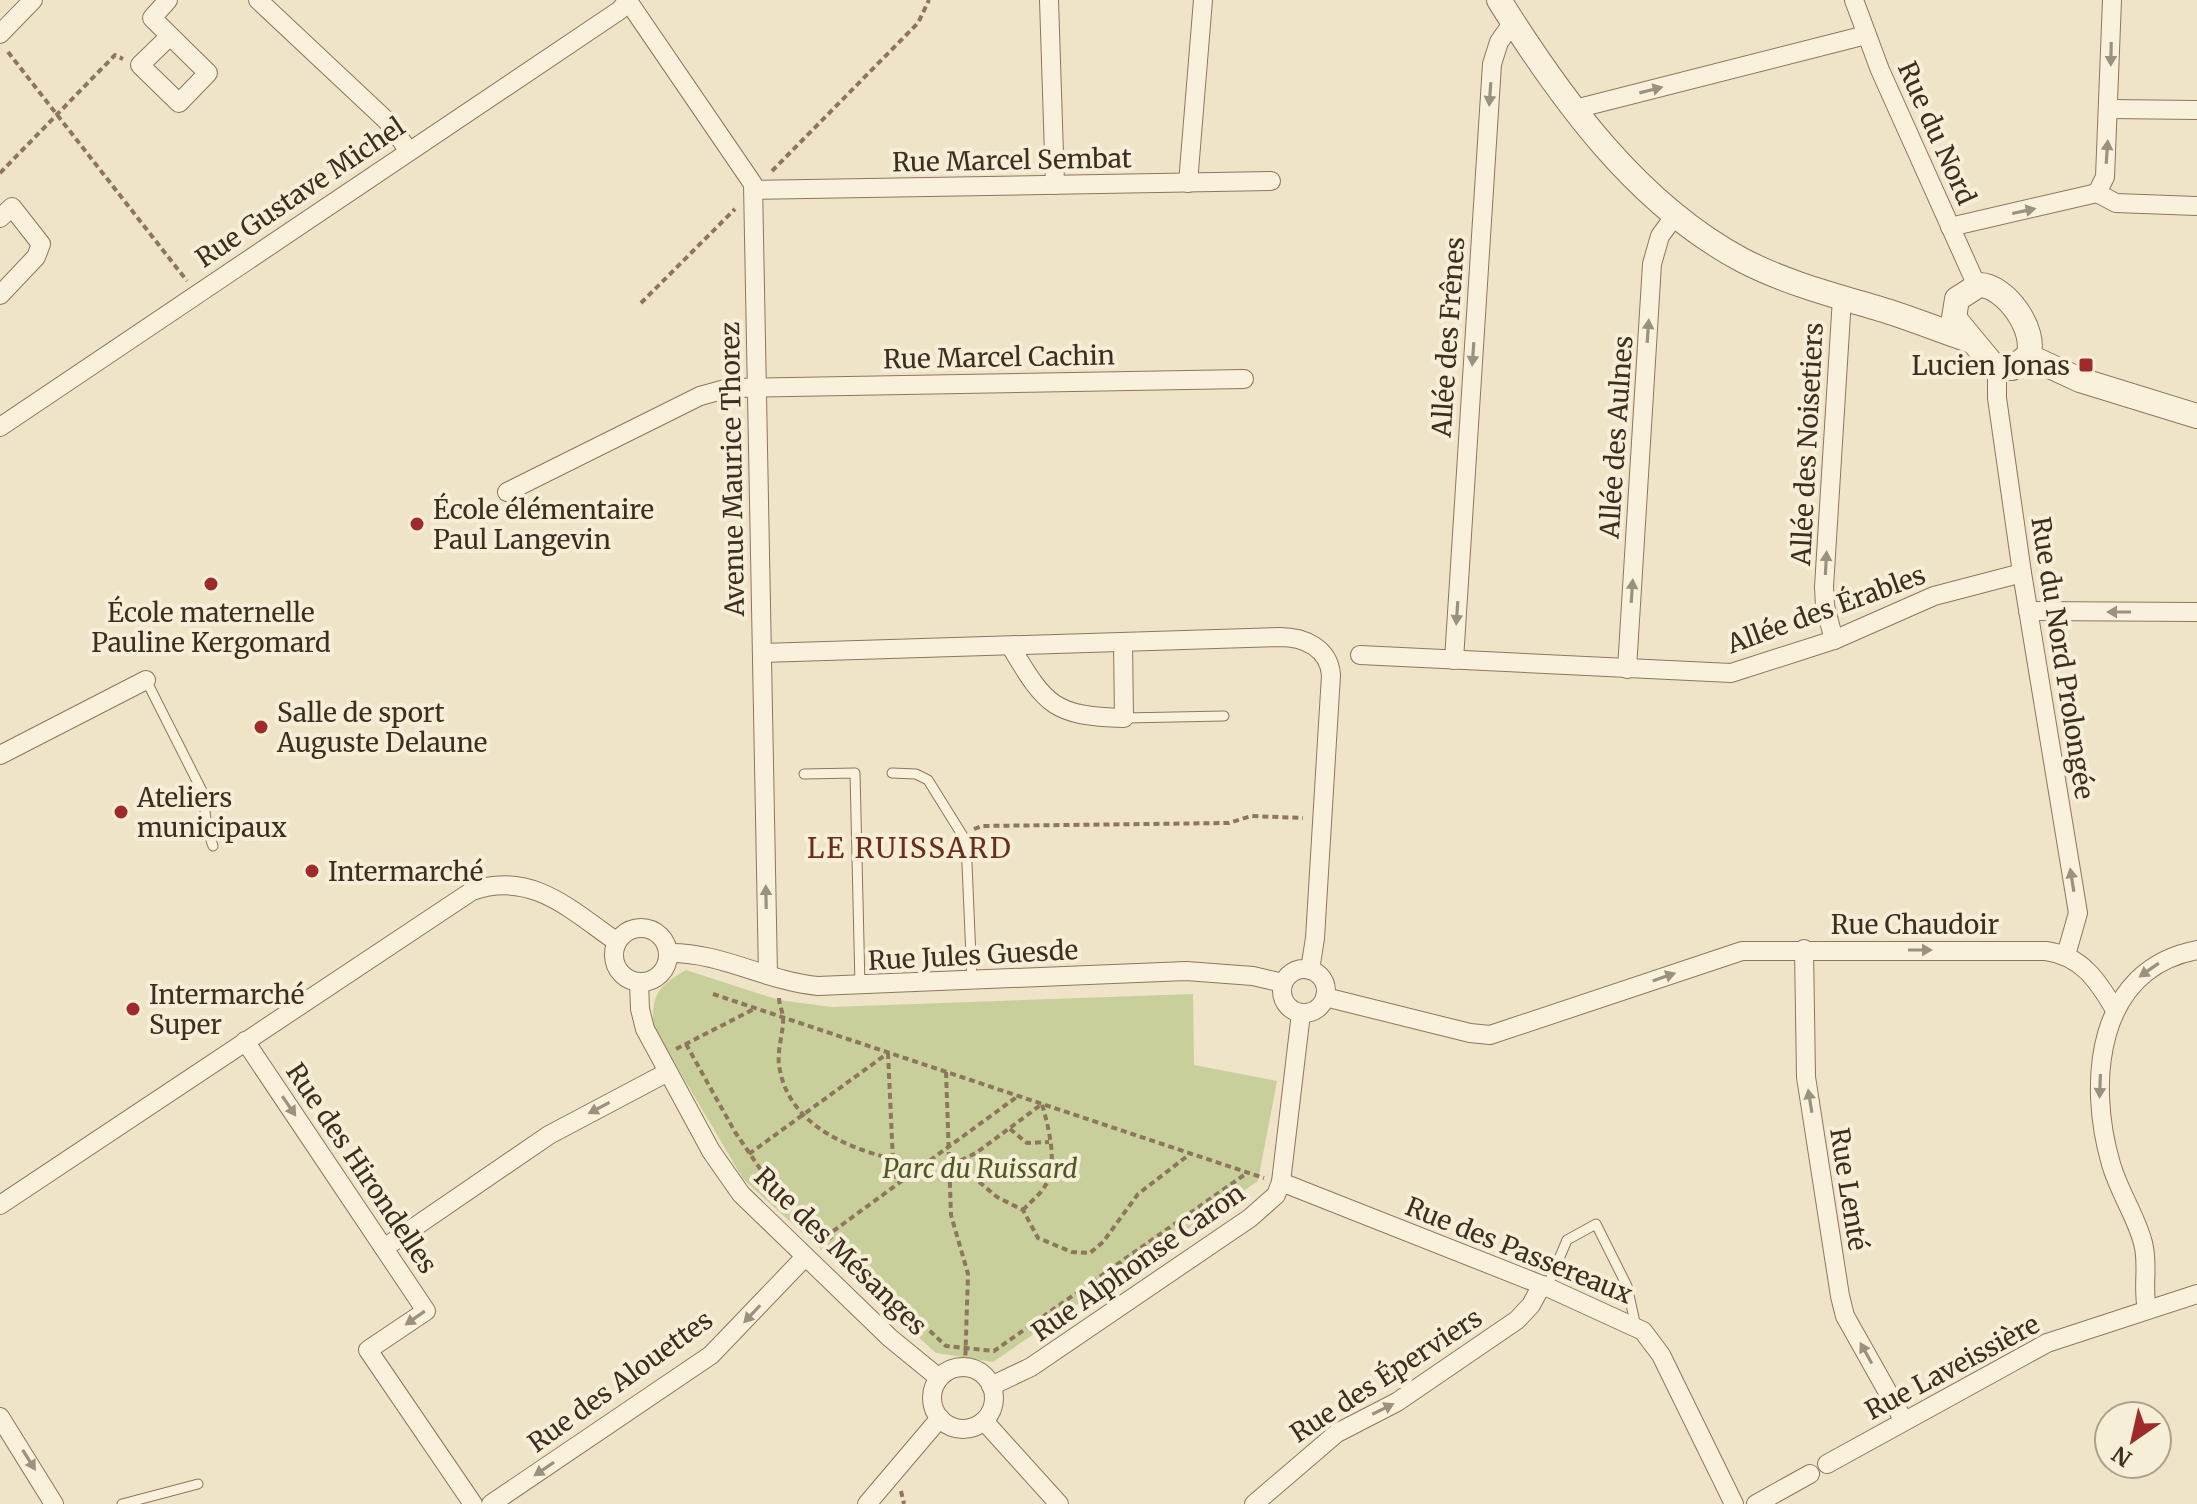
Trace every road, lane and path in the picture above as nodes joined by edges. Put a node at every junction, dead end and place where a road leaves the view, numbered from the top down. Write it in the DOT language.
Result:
graph roads {
  1 [pos="33,0"];
  2 [pos="168,0"];
  3 [pos="258,0"];
  4 [pos="628,0"];
  5 [pos="929,0"];
  6 [pos="1049,0"];
  7 [pos="1203,0"];
  8 [pos="1499,0"];
  9 [pos="1854,0"];
  10 [pos="2112,0"];
  11 [pos="1513,22"];
  12 [pos="1866,35"];
  13 [pos="170,36"];
  14 [pos="0,37"];
  15 [pos="140,65"];
  16 [pos="1575,109"];
  17 [pos="2110,109"];
  18 [pos="2197,110"];
  19 [pos="56,116"];
  20 [pos="409,151"];
  21 [pos="0,173"];
  22 [pos="1271,181"];
  23 [pos="1188,183"];
  24 [pos="1055,185"];
  25 [pos="754,190"];
  26 [pos="2097,193"];
  27 [pos="2197,206"];
  28 [pos="1676,214"];
  29 [pos="0,218"];
  30 [pos="1950,227"];
  31 [pos="1967,292"];
  32 [pos="196,293"];
  33 [pos="0,295"];
  34 [pos="1842,298"];
  35 [pos="641,303"];
  36 [pos="1884,310"];
  37 [pos="1972,341"];
  38 [pos="2028,356"];
  39 [pos="1997,367"];
  40 [pos="1244,379"];
  41 [pos="756,387"];
  42 [pos="2197,416"];
  43 [pos="2,422"];
  44 [pos="507,492"];
  45 [pos="2022,573"];
  46 [pos="2028,611"];
  47 [pos="2197,612"];
  48 [pos="1834,640"];
  49 [pos="1123,642"];
  50 [pos="1011,647"];
  51 [pos="762,653"];
  52 [pos="1360,655"];
  53 [pos="1454,660"];
  54 [pos="1627,669"];
  55 [pos="146,680"];
  56 [pos="1224,716"];
  57 [pos="1124,718"];
  58 [pos="0,755"];
  59 [pos="892,773"];
  60 [pos="804,774"];
  61 [pos="1321,819"];
  62 [pos="963,834"];
  63 [pos="213,846"];
  64 [pos="617,942"];
  65 [pos="1804,949"];
  66 [pos="2197,950"];
  67 [pos="668,953"];
  68 [pos="2066,955"];
  69 [pos="1310,970"];
  70 [pos="775,977"];
  71 [pos="972,981"];
  72 [pos="639,982"];
  73 [pos="1283,983"];
  74 [pos="860,986"];
  75 [pos="713,994"];
  76 [pos="1325,997"];
  77 [pos="755,1008"];
  78 [pos="2115,1010"];
  79 [pos="1301,1013"];
  80 [pos="783,1018"];
  81 [pos="245,1041"];
  82 [pos="686,1044"];
  83 [pos="888,1053"];
  84 [pos="664,1065"];
  85 [pos="946,1072"];
  86 [pos="1018,1096"];
  87 [pos="1042,1104"];
  88 [pos="804,1114"];
  89 [pos="1010,1129"];
  90 [pos="1049,1142"];
  91 [pos="951,1143"];
  92 [pos="749,1154"];
  93 [pos="1190,1154"];
  94 [pos="893,1159"];
  95 [pos="951,1165"];
  96 [pos="1247,1173"];
  97 [pos="1281,1182"];
  98 [pos="894,1184"];
  99 [pos="0,1205"];
  100 [pos="1023,1210"];
  101 [pos="824,1235"];
  102 [pos="384,1248"];
  103 [pos="805,1257"];
  104 [pos="1545,1286"];
  105 [pos="2197,1294"];
  106 [pos="2147,1310"];
  107 [pos="1636,1327"];
  108 [pos="965,1358"];
  109 [pos="939,1378"];
  110 [pos="991,1386"];
  111 [pos="0,1417"];
  112 [pos="940,1418"];
  113 [pos="984,1421"];
  114 [pos="1904,1421"];
  115 [pos="1827,1464"];
  116 [pos="1810,1474"];
  117 [pos="198,1484"];
  118 [pos="500,1502"];
  119 [pos="54,1504"];
  120 [pos="122,1504"];
  121 [pos="473,1504"];
  122 [pos="867,1504"];
  123 [pos="1059,1504"];
  124 [pos="1254,1504"];
  125 [pos="1734,1504"];
  126 [pos="1756,1504"];
  1 -- 14 [label="street"];
  2 -- 13 [label="street"];
  3 -- 20 [label="street"];
  4 -- 20 [label="street, Rue Gustave Michel"];
  4 -- 25 [label="street, Avenue Maurice Thorez"];
  5 -- 25 [label="path"];
  6 -- 24 [label="street"];
  7 -- 23 [label="street"];
  8 -- 11 [label="street"];
  9 -- 12 [label="street, Rue du Nord"];
  10 -- 17 [label="street, one-way"];
  11 -- 16 [label="street"];
  11 -- 53 [label="street, Allée des Frênes, one-way"];
  16 -- 12 [label="street, one-way"];
  12 -- 30 [label="street, Rue du Nord"];
  13 -- 15 [label="street"];
  13 -- 15 [label="street"];
  14 -- 19 [label="path"];
  15 -- 19 [label="path"];
  16 -- 28 [label="street"];
  17 -- 18 [label="street"];
  26 -- 17 [label="street, one-way"];
  19 -- 21 [label="path"];
  19 -- 32 [label="path"];
  20 -- 32 [label="street, Rue Gustave Michel"];
  22 -- 23 [label="street, Rue Marcel Sembat"];
  23 -- 24 [label="street, Rue Marcel Sembat"];
  24 -- 25 [label="street, Rue Marcel Sembat"];
  25 -- 35 [label="path"];
  25 -- 41 [label="street, Avenue Maurice Thorez"];
  26 -- 27 [label="street"];
  30 -- 26 [label="street, one-way"];
  28 -- 34 [label="street"];
  54 -- 28 [label="street, Allée des Aulnes, one-way"];
  29 -- 33 [label="street"];
  30 -- 31 [label="street, Rue du Nord"];
  31 -- 36 [label="street"];
  31 -- 37 [label="street"];
  31 -- 38 [label="street"];
  32 -- 43 [label="street, Rue Gustave Michel"];
  34 -- 36 [label="street"];
  48 -- 34 [label="street, Allée des Noisetiers, one-way"];
  36 -- 37 [label="street"];
  37 -- 39 [label="street"];
  38 -- 39 [label="street"];
  38 -- 42 [label="street"];
  39 -- 45 [label="street, Rue du Nord Prolongée"];
  40 -- 41 [label="street, Rue Marcel Cachin"];
  41 -- 44 [label="street, Rue Marcel Cachin"];
  41 -- 51 [label="street, Avenue Maurice Thorez"];
  45 -- 46 [label="street, Rue du Nord Prolongée"];
  45 -- 48 [label="street, Allée des Érables"];
  47 -- 46 [label="street, one-way"];
  68 -- 46 [label="street, Rue du Nord Prolongée, one-way"];
  48 -- 54 [label="street, Allée des Érables"];
  49 -- 50 [label="street"];
  49 -- 57 [label="street"];
  49 -- 61 [label="street"];
  50 -- 51 [label="street"];
  50 -- 57 [label="street"];
  70 -- 51 [label="street, Avenue Maurice Thorez, one-way"];
  52 -- 53 [label="street, Allée des Érables"];
  53 -- 54 [label="street, Allée des Érables"];
  55 -- 58 [label="street"];
  55 -- 63 [label="lane"];
  56 -- 57 [label="lane"];
  59 -- 62 [label="lane"];
  60 -- 74 [label="lane"];
  61 -- 62 [label="path"];
  61 -- 69 [label="street"];
  62 -- 71 [label="lane"];
  64 -- 67 [label="street"];
  64 -- 72 [label="street"];
  64 -- 81 [label="street"];
  65 -- 68 [label="street, Rue Chaudoir, one-way"];
  76 -- 65 [label="street, Rue Chaudoir, one-way"];
  114 -- 65 [label="street, Rue Lenté, one-way"];
  66 -- 78 [label="street, one-way"];
  67 -- 70 [label="street, Rue Jules Guesde"];
  67 -- 72 [label="street"];
  68 -- 78 [label="street"];
  69 -- 73 [label="street"];
  69 -- 76 [label="street"];
  70 -- 74 [label="street, Rue Jules Guesde"];
  70 -- 80 [label="path"];
  71 -- 73 [label="street, Rue Jules Guesde"];
  71 -- 74 [label="street, Rue Jules Guesde"];
  72 -- 84 [label="street, Rue des Mésanges"];
  73 -- 79 [label="street"];
  75 -- 77 [label="path"];
  76 -- 79 [label="street"];
  77 -- 80 [label="path"];
  77 -- 82 [label="path"];
  78 -- 106 [label="street, one-way"];
  79 -- 97 [label="street, Rue Alphonse Caron"];
  80 -- 83 [label="path"];
  80 -- 88 [label="path"];
  81 -- 99 [label="street"];
  81 -- 102 [label="street, Rue des Hirondelles, one-way"];
  82 -- 84 [label="path"];
  82 -- 92 [label="path"];
  83 -- 85 [label="path"];
  83 -- 88 [label="path"];
  83 -- 94 [label="path"];
  84 -- 102 [label="street, one-way"];
  84 -- 103 [label="street, Rue des Mésanges"];
  85 -- 86 [label="path"];
  85 -- 91 [label="path"];
  86 -- 87 [label="path"];
  86 -- 91 [label="path"];
  87 -- 89 [label="path"];
  87 -- 90 [label="path"];
  87 -- 93 [label="path"];
  88 -- 92 [label="path"];
  88 -- 94 [label="path"];
  89 -- 90 [label="path"];
  89 -- 95 [label="path"];
  90 -- 100 [label="path"];
  91 -- 95 [label="path"];
  91 -- 98 [label="path"];
  92 -- 101 [label="path"];
  93 -- 96 [label="path"];
  93 -- 100 [label="path"];
  94 -- 98 [label="path"];
  95 -- 100 [label="path"];
  95 -- 108 [label="path"];
  96 -- 97 [label="path"];
  96 -- 108 [label="path"];
  97 -- 104 [label="street, Rue des Passereaux"];
  97 -- 110 [label="street, Rue Alphonse Caron"];
  98 -- 101 [label="path"];
  101 -- 103 [label="path"];
  101 -- 108 [label="path"];
  102 -- 121 [label="street, Rue des Hirondelles, one-way"];
  103 -- 109 [label="street, Rue des Mésanges"];
  103 -- 118 [label="street, Rue des Alouettes, one-way"];
  104 -- 107 [label="street, Rue des Passereaux"];
  104 -- 107 [label="lane"];
  124 -- 104 [label="street, Rue des Éperviers, one-way"];
  105 -- 106 [label="street, Rue Laveissière"];
  106 -- 114 [label="street, Rue Laveissière"];
  107 -- 125 [label="street, Rue des Passereaux"];
  108 -- 109 [label="street"];
  108 -- 110 [label="street"];
  109 -- 112 [label="street"];
  110 -- 113 [label="street"];
  111 -- 119 [label="street, one-way"];
  112 -- 113 [label="street"];
  112 -- 122 [label="street"];
  113 -- 123 [label="street"];
  114 -- 115 [label="street, Rue Laveissière"];
  116 -- 126 [label="street"];
  117 -- 120 [label="lane"];
}
